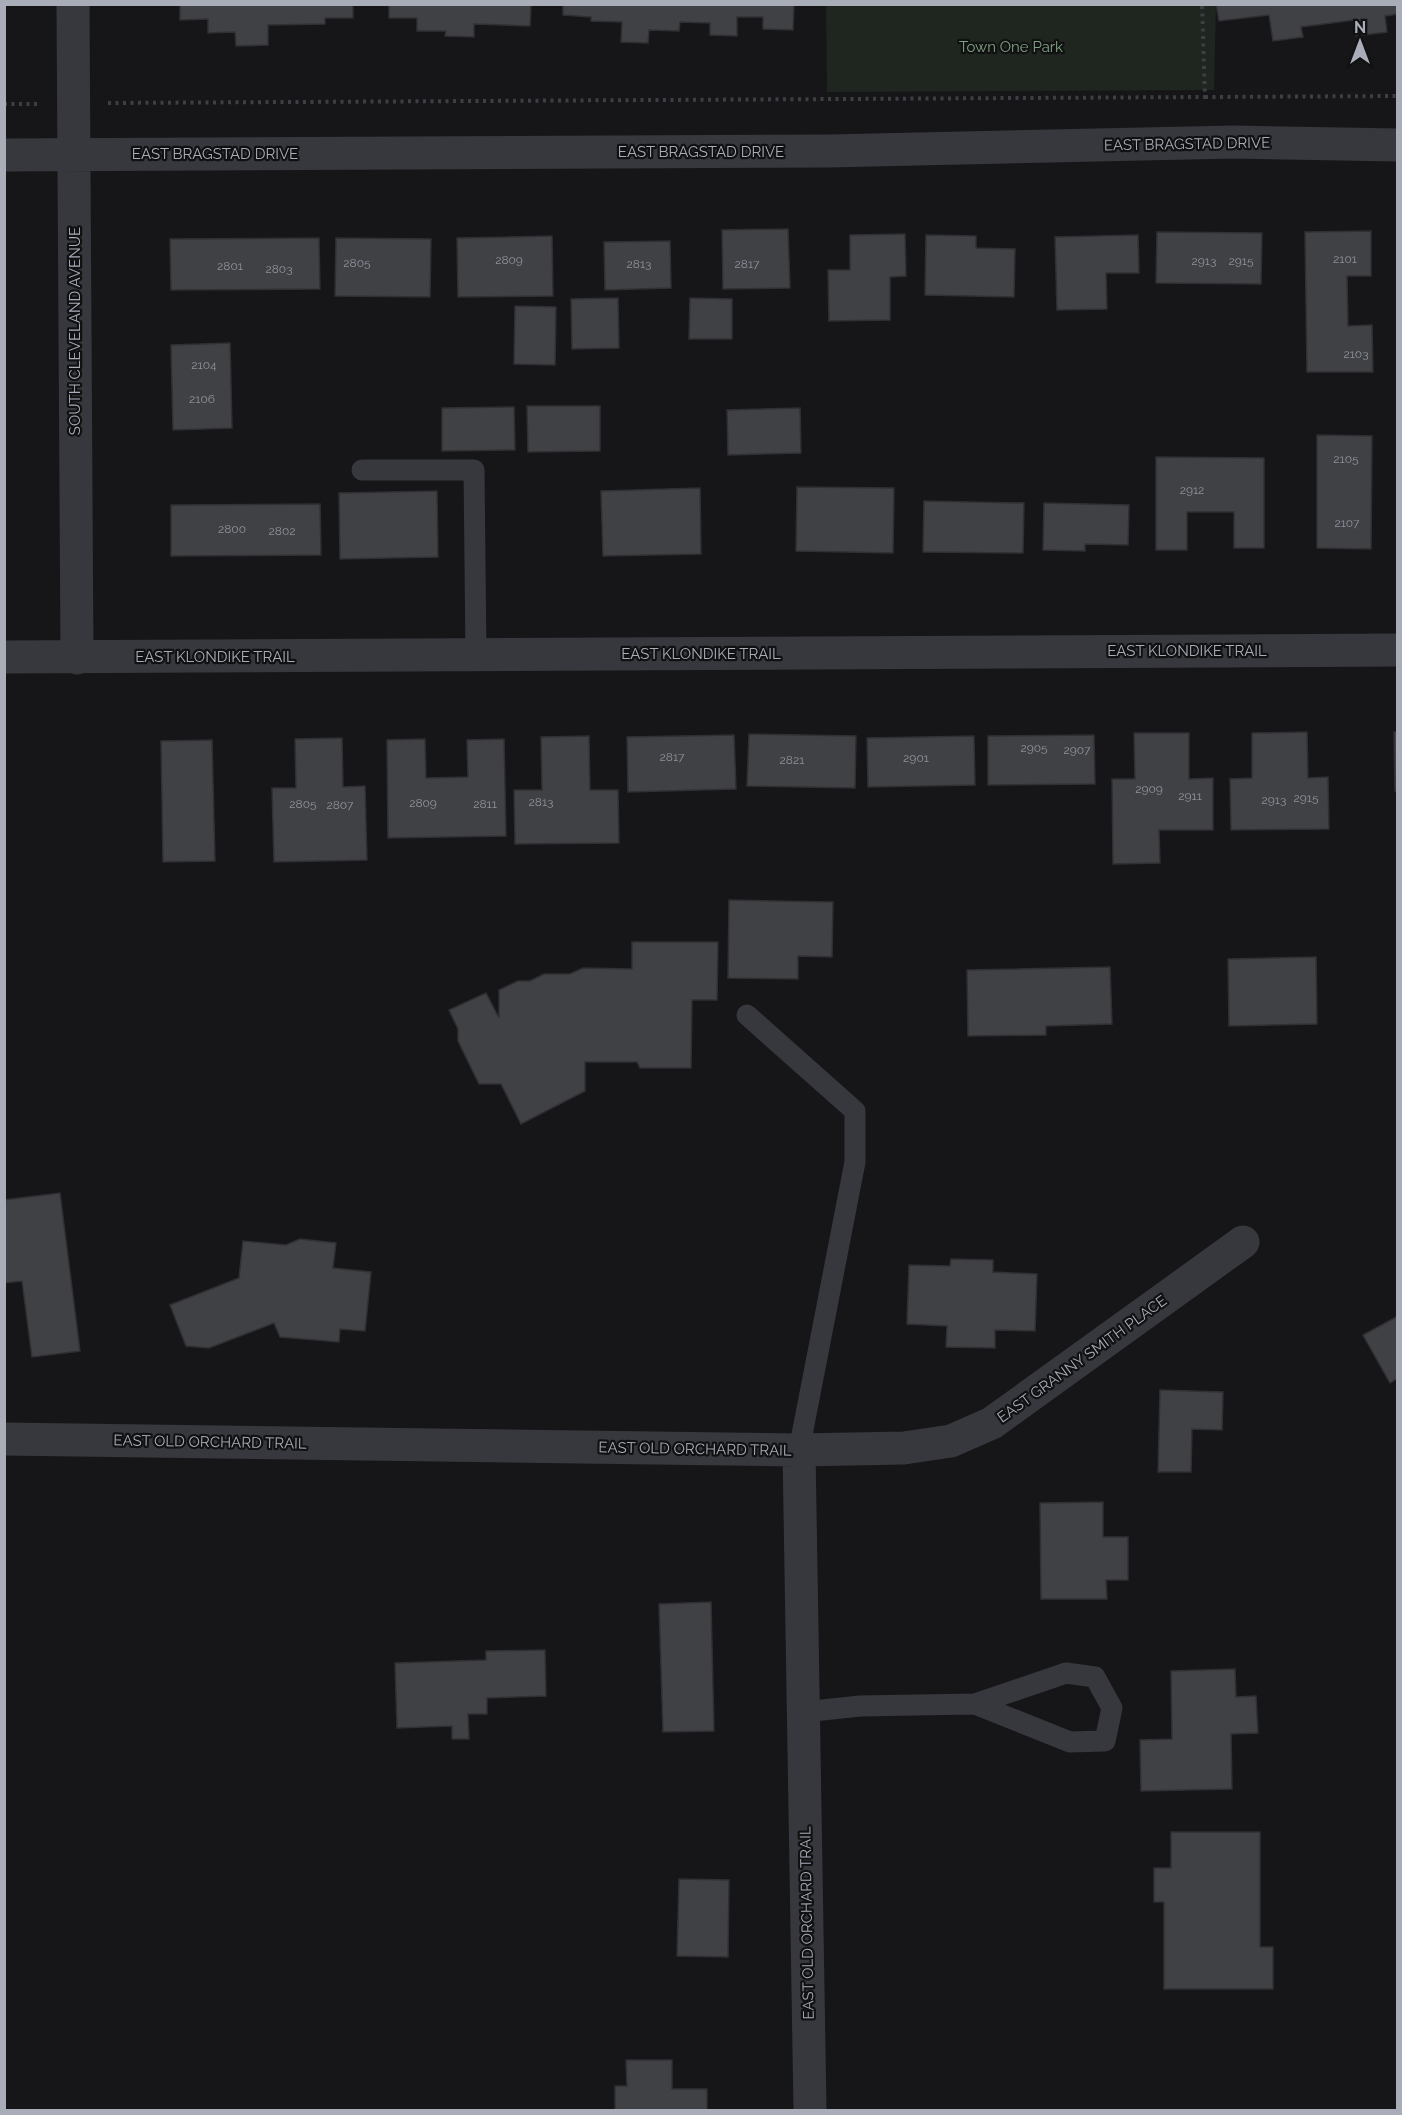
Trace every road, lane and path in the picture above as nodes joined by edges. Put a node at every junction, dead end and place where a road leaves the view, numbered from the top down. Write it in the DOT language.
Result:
graph roads {
  1 [pos="73,4"];
  2 [pos="1202,4"];
  3 [pos="1398,96"];
  4 [pos="1205,97"];
  5 [pos="4,104"];
  6 [pos="73,104"];
  7 [pos="1398,145"];
  8 [pos="4,155"];
  9 [pos="73,155"];
  10 [pos="362,470"];
  11 [pos="1398,650"];
  12 [pos="476,656"];
  13 [pos="4,657"];
  14 [pos="77,658"];
  15 [pos="747,1015"];
  16 [pos="1243,1242"];
  17 [pos="4,1439"];
  18 [pos="799,1450"];
  19 [pos="975,1704"];
  20 [pos="804,1712"];
  21 [pos="810,2110"];
  1 -- 6 [label="street, SOUTH CLEVELAND AVENUE"];
  2 -- 4 [label="path"];
  3 -- 4 [label="path"];
  4 -- 6 [label="path"];
  5 -- 6 [label="path"];
  6 -- 9 [label="street, SOUTH CLEVELAND AVENUE"];
  7 -- 9 [label="street, EAST BRAGSTAD DRIVE"];
  8 -- 9 [label="street, EAST BRAGSTAD DRIVE"];
  9 -- 14 [label="street, SOUTH CLEVELAND AVENUE"];
  10 -- 12 [label="lane"];
  11 -- 12 [label="street, EAST KLONDIKE TRAIL"];
  12 -- 14 [label="street, EAST KLONDIKE TRAIL"];
  13 -- 14 [label="street, EAST KLONDIKE TRAIL"];
  15 -- 18 [label="lane"];
  16 -- 18 [label="street, EAST GRANNY SMITH PLACE"];
  17 -- 18 [label="street, EAST OLD ORCHARD TRAIL"];
  18 -- 20 [label="street, EAST OLD ORCHARD TRAIL"];
  19 -- 19 [label="lane"];
  19 -- 20 [label="lane"];
  20 -- 21 [label="street, EAST OLD ORCHARD TRAIL"];
}
